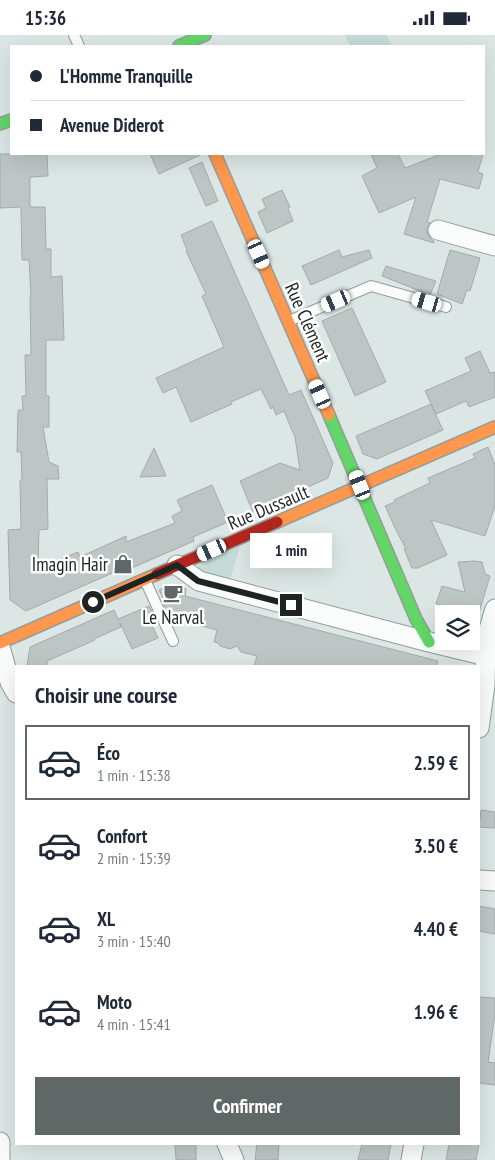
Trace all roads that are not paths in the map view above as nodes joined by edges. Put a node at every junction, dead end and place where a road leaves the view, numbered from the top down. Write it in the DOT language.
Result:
graph roads {
  1 [pos="205,35"];
  2 [pos="181,45"];
  3 [pos="215,155"];
  4 [pos="438,230"];
  5 [pos="495,246"];
  6 [pos="446,307"];
  7 [pos="288,321"];
  8 [pos="495,427"];
  9 [pos="360,485"];
  10 [pos="177,565"];
  11 [pos="145,579"];
  12 [pos="495,609"];
  13 [pos="173,641"];
  14 [pos="429,642"];
  15 [pos="0,643"];
  16 [pos="0,647"];
  17 [pos="490,657"];
  18 [pos="15,691"];
  19 [pos="480,720"];
  20 [pos="480,880"];
  21 [pos="495,881"];
  22 [pos="0,1142"];
  23 [pos="228,1145"];
  24 [pos="414,1145"];
  25 [pos="0,1160"];
  26 [pos="234,1160"];
  27 [pos="411,1160"];
  1 -- 2 [label="street"];
  3 -- 7 [label="street, Rue Clément"];
  4 -- 5 [label="street"];
  6 -- 7 [label="lane"];
  7 -- 9 [label="street, Rue Clément"];
  8 -- 9 [label="street, Rue Dussault"];
  9 -- 10 [label="street, Rue Dussault"];
  9 -- 14 [label="street, Rue Clément"];
  10 -- 11 [label="street, Rue Dussault"];
  10 -- 14 [label="street"];
  11 -- 13 [label="lane"];
  11 -- 15 [label="street, Rue Dussault"];
  12 -- 17 [label="street"];
  14 -- 17 [label="street"];
  16 -- 18 [label="street"];
  17 -- 19 [label="street"];
  20 -- 21 [label="street"];
  22 -- 25 [label="street"];
  23 -- 26 [label="street"];
  24 -- 27 [label="street"];
}
